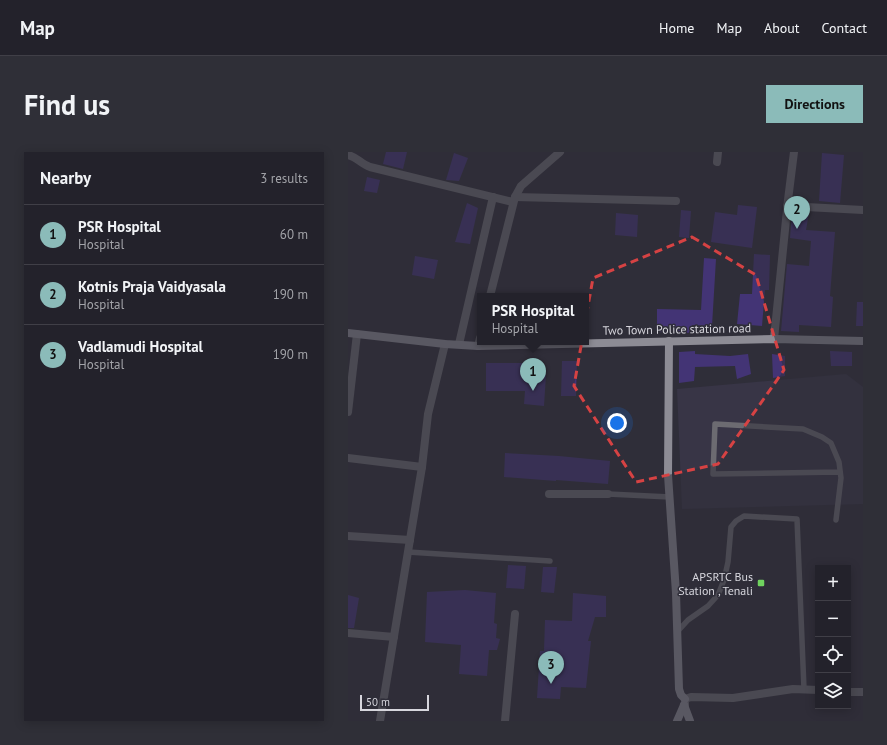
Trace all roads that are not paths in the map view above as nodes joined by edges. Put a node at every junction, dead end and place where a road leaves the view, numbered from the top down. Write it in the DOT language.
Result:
graph roads {
  1 [pos="560,152"];
  2 [pos="718,152"];
  3 [pos="794,152"];
  4 [pos="348,155"];
  5 [pos="717,162"];
  6 [pos="495,198"];
  7 [pos="512,200"];
  8 [pos="676,201"];
  9 [pos="787,206"];
  10 [pos="863,210"];
  11 [pos="491,293"];
  12 [pos="352,334"];
  13 [pos="774,339"];
  14 [pos="589,341"];
  15 [pos="669,341"];
  16 [pos="863,341"];
  17 [pos="477,342"];
  18 [pos="445,344"];
  19 [pos="459,344"];
  20 [pos="348,412"];
  21 [pos="348,458"];
  22 [pos="422,467"];
  23 [pos="840,472"];
  24 [pos="549,494"];
  25 [pos="608,494"];
  26 [pos="670,497"];
  27 [pos="836,520"];
  28 [pos="348,536"];
  29 [pos="410,540"];
  30 [pos="408,552"];
  31 [pos="550,562"];
  32 [pos="515,614"];
  33 [pos="677,632"];
  34 [pos="348,634"];
  35 [pos="394,637"];
  36 [pos="804,689"];
  37 [pos="815,690"];
  38 [pos="851,692"];
  39 [pos="863,692"];
  40 [pos="685,702"];
  41 [pos="380,721"];
  42 [pos="505,721"];
  43 [pos="677,721"];
  44 [pos="690,721"];
  1 -- 7 [label="street"];
  2 -- 5 [label="street"];
  3 -- 9 [label="street"];
  4 -- 6 [label="street"];
  6 -- 7 [label="street"];
  6 -- 19 [label="street"];
  7 -- 8 [label="street"];
  7 -- 11 [label="street"];
  9 -- 10 [label="street"];
  9 -- 13 [label="street"];
  12 -- 18 [label="street, Two Town Police station road"];
  12 -- 20 [label="street"];
  13 -- 15 [label="street, Two Town Police station road"];
  13 -- 16 [label="street, Two Town Police station road"];
  14 -- 15 [label="street, Two Town Police station road"];
  15 -- 26 [label="street"];
  17 -- 19 [label="street, Two Town Police station road"];
  18 -- 19 [label="street, Two Town Police station road"];
  18 -- 22 [label="street"];
  21 -- 22 [label="street"];
  22 -- 29 [label="street"];
  23 -- 23 [label="lane"];
  23 -- 27 [label="lane"];
  24 -- 25 [label="street"];
  25 -- 26 [label="lane"];
  26 -- 33 [label="street"];
  28 -- 29 [label="street"];
  29 -- 30 [label="street"];
  30 -- 31 [label="lane"];
  30 -- 35 [label="street"];
  32 -- 42 [label="street"];
  33 -- 36 [label="lane"];
  33 -- 40 [label="street"];
  34 -- 35 [label="street"];
  35 -- 41 [label="street"];
  36 -- 37 [label="street"];
  36 -- 40 [label="street"];
  38 -- 39 [label="street"];
  40 -- 43 [label="street"];
  40 -- 44 [label="street"];
}
